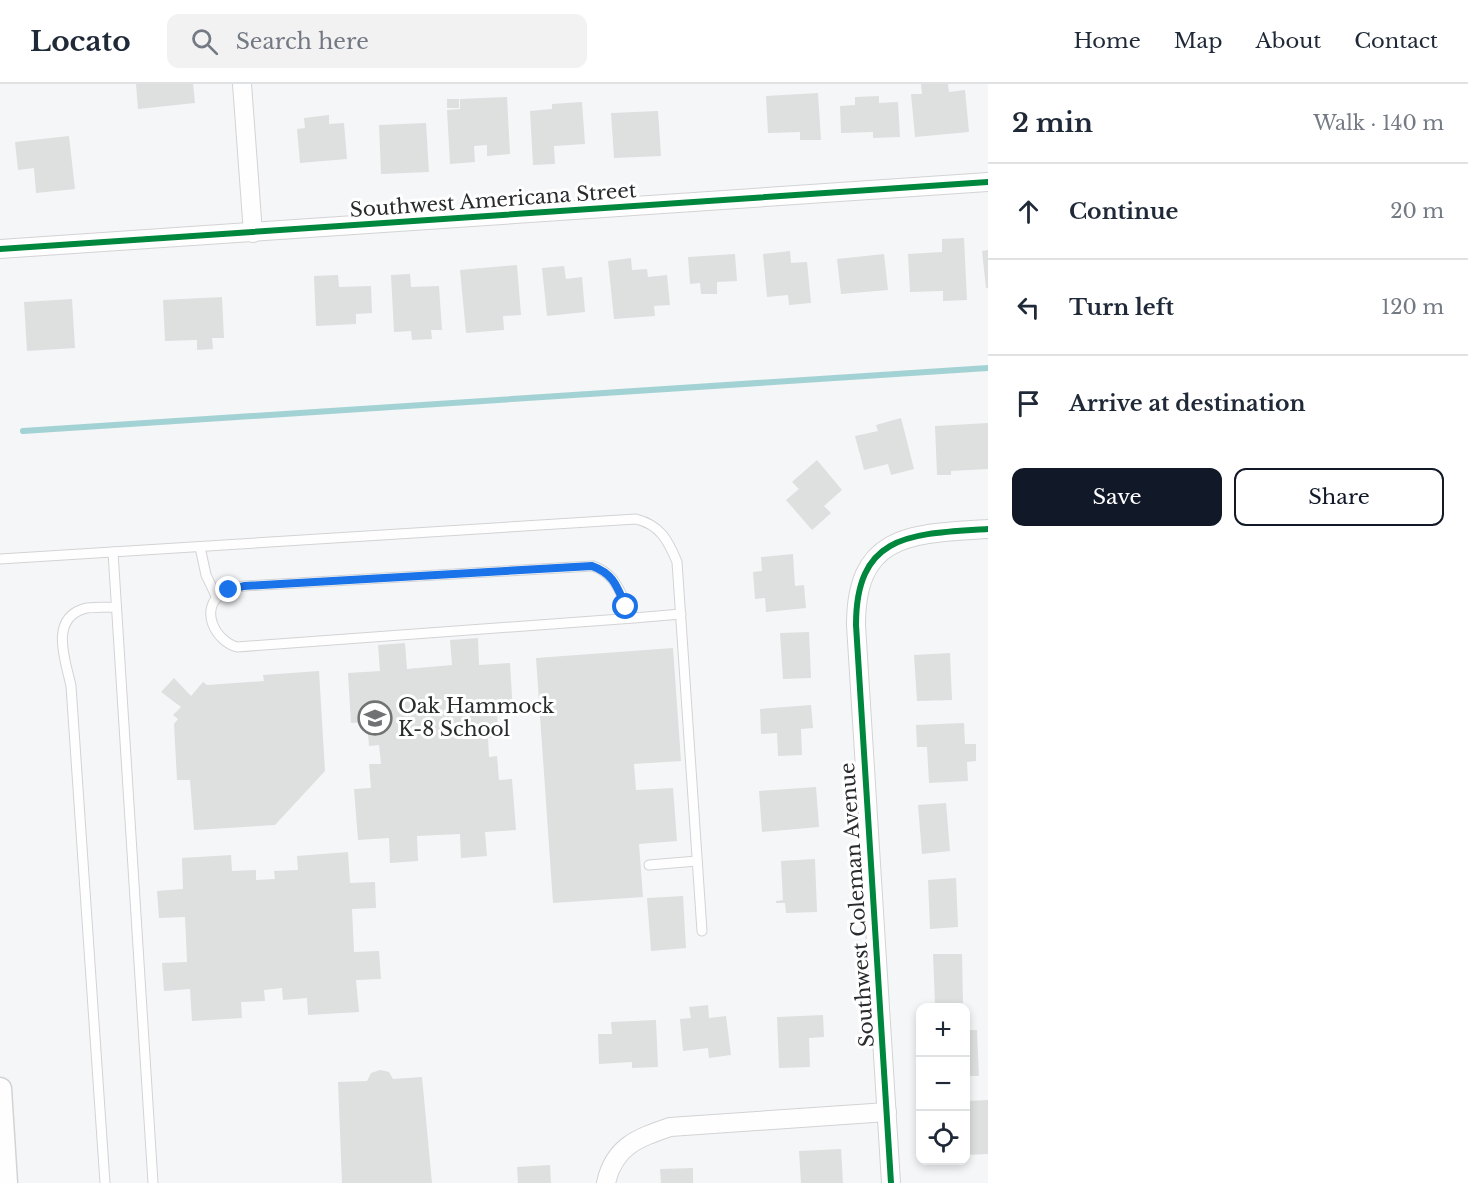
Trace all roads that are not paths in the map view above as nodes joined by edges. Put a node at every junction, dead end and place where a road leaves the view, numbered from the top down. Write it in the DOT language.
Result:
graph roads {
  1 [pos="242,84"];
  2 [pos="988,182"];
  3 [pos="253,233"];
  4 [pos="0,249"];
  5 [pos="988,529"];
  6 [pos="200,547"];
  7 [pos="113,552"];
  8 [pos="0,559"];
  9 [pos="217,598"];
  10 [pos="116,607"];
  11 [pos="681,614"];
  12 [pos="633,618"];
  13 [pos="697,861"];
  14 [pos="649,865"];
  15 [pos="702,931"];
  16 [pos="0,1089"];
  17 [pos="887,1112"];
  18 [pos="6,1183"];
  19 [pos="105,1183"];
  20 [pos="153,1183"];
  21 [pos="606,1183"];
  22 [pos="891,1183"];
  1 -- 3 [label="street"];
  2 -- 3 [label="street, Southwest Americana Street"];
  3 -- 4 [label="street, Southwest Americana Street"];
  5 -- 17 [label="street, Southwest Coleman Avenue"];
  6 -- 7 [label="lane"];
  6 -- 9 [label="lane"];
  6 -- 11 [label="lane"];
  7 -- 8 [label="lane"];
  7 -- 10 [label="lane"];
  9 -- 12 [label="lane"];
  9 -- 12 [label="lane"];
  10 -- 19 [label="lane"];
  10 -- 20 [label="lane"];
  11 -- 12 [label="lane"];
  11 -- 13 [label="lane"];
  13 -- 14 [label="lane"];
  13 -- 15 [label="lane"];
  16 -- 18 [label="street"];
  17 -- 21 [label="street"];
  17 -- 22 [label="street, Southwest Coleman Avenue"];
}
